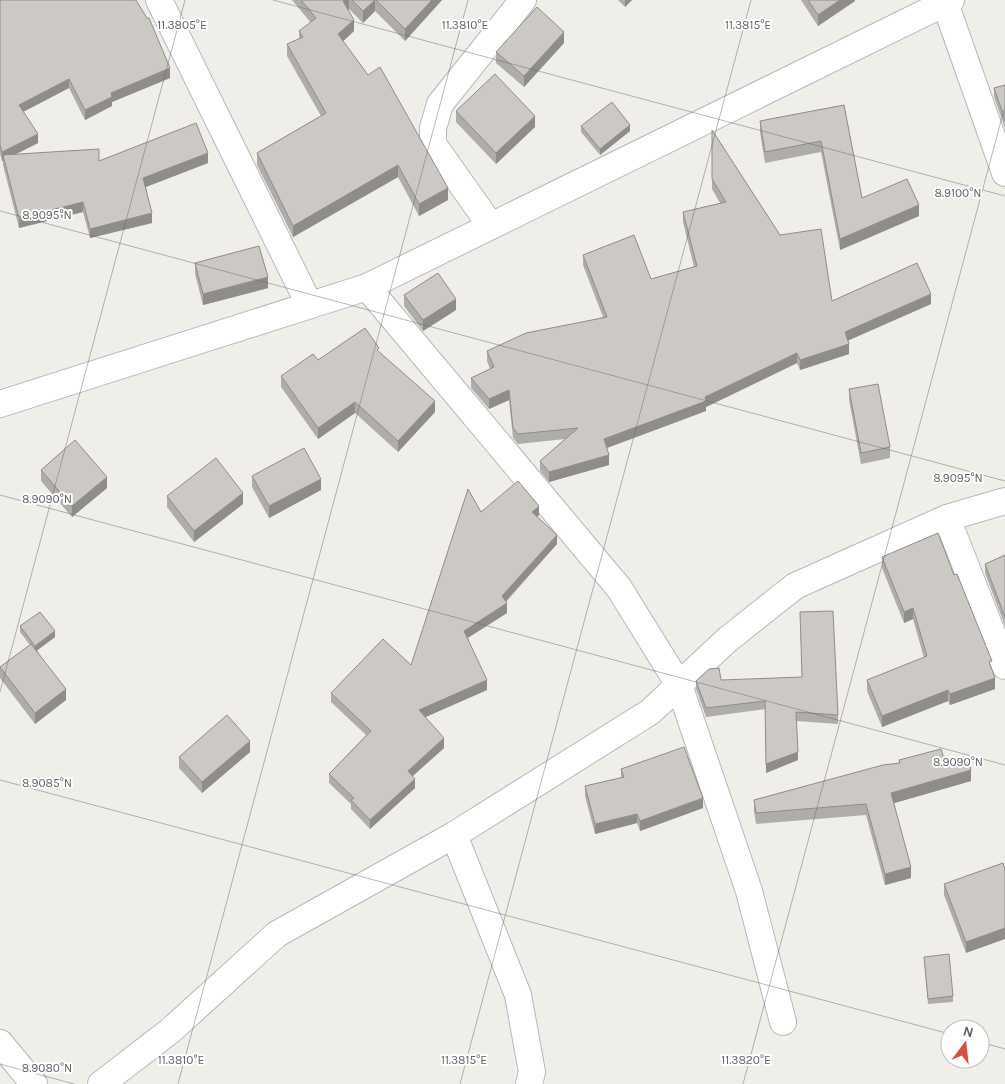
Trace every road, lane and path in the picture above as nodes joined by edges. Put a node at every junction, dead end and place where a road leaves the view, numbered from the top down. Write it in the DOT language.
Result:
graph roads {
  1 [pos="159,0"];
  2 [pos="523,0"];
  3 [pos="948,2"];
  4 [pos="1005,173"];
  5 [pos="491,226"];
  6 [pos="367,287"];
  7 [pos="309,304"];
  8 [pos="0,404"];
  9 [pos="1005,501"];
  10 [pos="947,518"];
  11 [pos="1005,666"];
  12 [pos="679,685"];
  13 [pos="454,835"];
  14 [pos="783,1022"];
  15 [pos="0,1043"];
  16 [pos="34,1084"];
  17 [pos="101,1084"];
  18 [pos="529,1084"];
  1 -- 7 [label="street"];
  2 -- 5 [label="street"];
  3 -- 4 [label="street"];
  3 -- 5 [label="street"];
  5 -- 6 [label="street"];
  6 -- 7 [label="street"];
  6 -- 12 [label="street"];
  7 -- 8 [label="street"];
  9 -- 10 [label="street"];
  10 -- 11 [label="street"];
  10 -- 12 [label="street"];
  12 -- 13 [label="street"];
  12 -- 14 [label="street"];
  13 -- 17 [label="street"];
  13 -- 18 [label="street"];
  15 -- 16 [label="street"];
}
